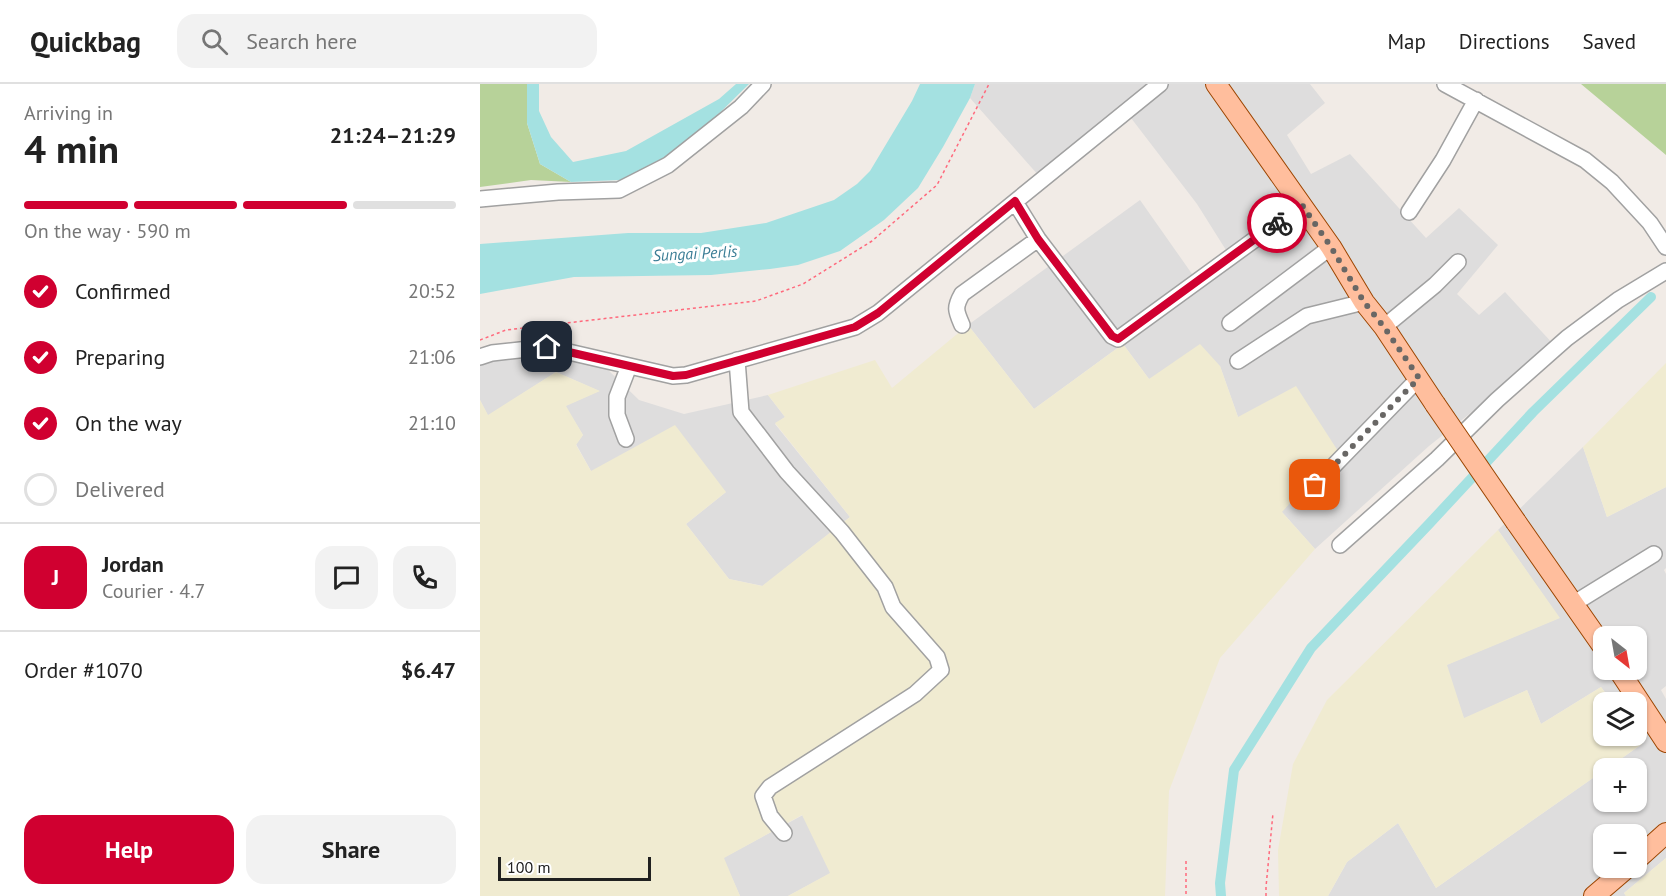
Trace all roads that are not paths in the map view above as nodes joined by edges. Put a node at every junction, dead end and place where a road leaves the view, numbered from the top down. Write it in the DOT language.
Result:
graph roads {
  1 [pos="763,84"];
  2 [pos="1160,84"];
  3 [pos="1216,84"];
  4 [pos="1445,84"];
  5 [pos="1476,100"];
  6 [pos="480,199"];
  7 [pos="1015,201"];
  8 [pos="1302,205"];
  9 [pos="1409,212"];
  10 [pos="1038,239"];
  11 [pos="1331,247"];
  12 [pos="1666,247"];
  13 [pos="1458,262"];
  14 [pos="1666,271"];
  15 [pos="1364,302"];
  16 [pos="1230,323"];
  17 [pos="962,325"];
  18 [pos="1384,327"];
  19 [pos="480,357"];
  20 [pos="737,360"];
  21 [pos="1238,361"];
  22 [pos="629,366"];
  23 [pos="1419,378"];
  24 [pos="626,439"];
  25 [pos="1315,485"];
  26 [pos="1340,545"];
  27 [pos="1654,554"];
  28 [pos="1574,604"];
  29 [pos="1593,632"];
  30 [pos="1625,680"];
  31 [pos="1666,742"];
  32 [pos="784,833"];
  33 [pos="1666,833"];
  34 [pos="1647,850"];
  35 [pos="1615,878"];
  36 [pos="1594,896"];
  1 -- 6 [label="street"];
  2 -- 7 [label="street"];
  3 -- 8 [label="main road"];
  4 -- 5 [label="street"];
  5 -- 9 [label="street"];
  5 -- 12 [label="street"];
  7 -- 10 [label="street"];
  7 -- 20 [label="street"];
  8 -- 10 [label="street"];
  8 -- 11 [label="main road"];
  10 -- 17 [label="street"];
  11 -- 15 [label="main road"];
  11 -- 16 [label="street"];
  13 -- 18 [label="street"];
  14 -- 26 [label="street"];
  15 -- 18 [label="main road"];
  15 -- 21 [label="street"];
  18 -- 23 [label="main road"];
  19 -- 22 [label="street"];
  20 -- 22 [label="street"];
  20 -- 32 [label="street"];
  22 -- 24 [label="street"];
  23 -- 25 [label="street"];
  23 -- 28 [label="main road, bridge"];
  27 -- 28 [label="street"];
  28 -- 29 [label="main road"];
  30 -- 31 [label="main road"];
  33 -- 34 [label="main road"];
  35 -- 36 [label="main road"];
}
